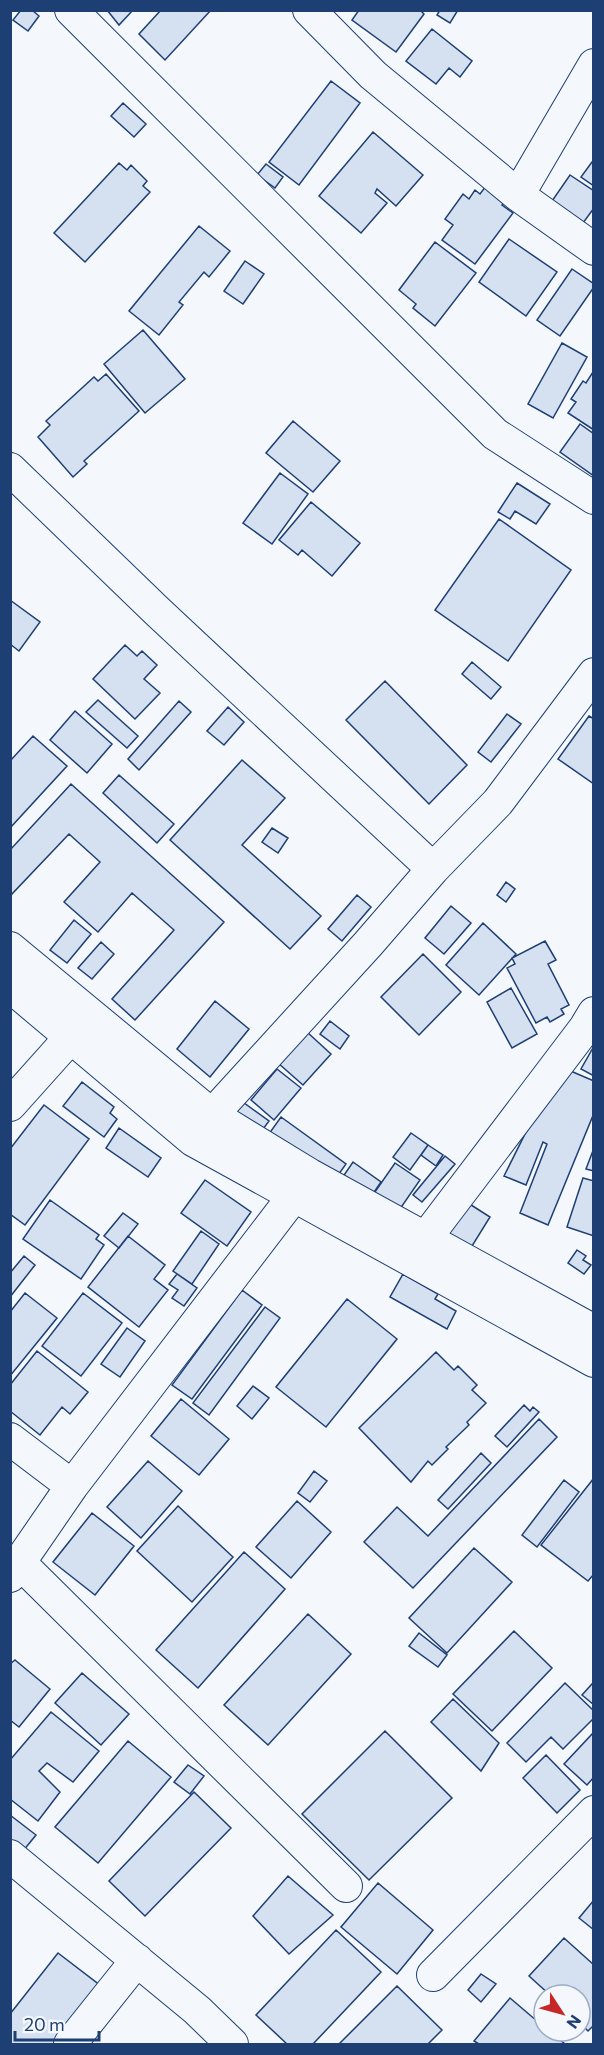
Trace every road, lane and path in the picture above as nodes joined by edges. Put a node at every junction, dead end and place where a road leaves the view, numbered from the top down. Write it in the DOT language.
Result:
graph roads {
  1 [pos="71,10"];
  2 [pos="309,10"];
  3 [pos="594,65"];
  4 [pos="518,195"];
  5 [pos="594,249"];
  6 [pos="10,469"];
  7 [pos="594,498"];
  8 [pos="594,674"];
  9 [pos="433,869"];
  10 [pos="14,968"];
  11 [pos="594,1013"];
  12 [pos="70,1038"];
  13 [pos="16,1089"];
  14 [pos="212,1114"];
  15 [pos="293,1197"];
  16 [pos="425,1239"];
  17 [pos="594,1331"];
  18 [pos="594,1362"];
  19 [pos="10,1439"];
  20 [pos="72,1486"];
  21 [pos="15,1570"];
  22 [pos="594,1812"];
  23 [pos="10,1856"];
  24 [pos="346,1886"];
  25 [pos="137,1960"];
  26 [pos="433,1976"];
  27 [pos="70,2044"];
  28 [pos="232,2044"];
  1 -- 7 [label="street"];
  2 -- 4 [label="street"];
  3 -- 4 [label="street"];
  4 -- 5 [label="street"];
  6 -- 9 [label="street"];
  8 -- 9 [label="street"];
  9 -- 14 [label="street"];
  10 -- 12 [label="street"];
  10 -- 14 [label="street"];
  11 -- 16 [label="street"];
  12 -- 13 [label="street"];
  12 -- 15 [label="street"];
  14 -- 16 [label="street"];
  15 -- 18 [label="street"];
  15 -- 20 [label="street"];
  16 -- 17 [label="street"];
  19 -- 20 [label="street"];
  20 -- 21 [label="street"];
  21 -- 24 [label="street"];
  22 -- 26 [label="street"];
  23 -- 25 [label="street"];
  25 -- 27 [label="street"];
  25 -- 28 [label="street"];
}
